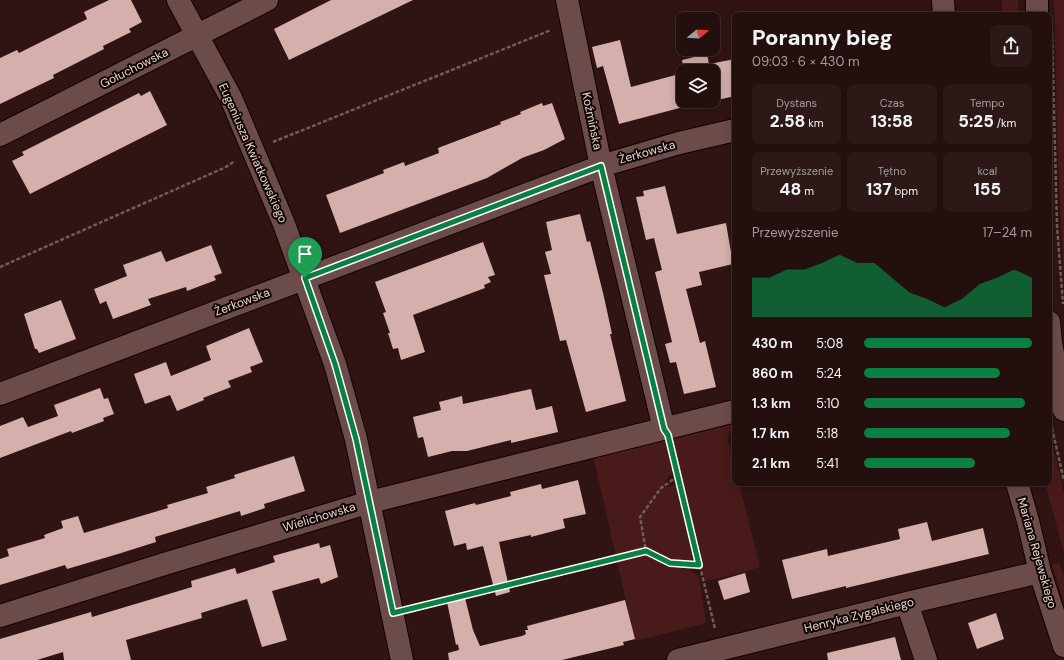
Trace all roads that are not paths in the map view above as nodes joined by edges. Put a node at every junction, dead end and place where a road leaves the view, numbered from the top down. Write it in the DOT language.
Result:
graph roads {
  1 [pos="178,0"];
  2 [pos="268,0"];
  3 [pos="567,0"];
  4 [pos="943,0"];
  5 [pos="1037,0"];
  6 [pos="944,12"];
  7 [pos="1041,12"];
  8 [pos="198,36"];
  9 [pos="732,131"];
  10 [pos="0,135"];
  11 [pos="601,166"];
  12 [pos="305,278"];
  13 [pos="1056,316"];
  14 [pos="0,394"];
  15 [pos="732,412"];
  16 [pos="1058,419"];
  17 [pos="664,429"];
  18 [pos="1018,486"];
  19 [pos="370,502"];
  20 [pos="1040,572"];
  21 [pos="907,602"];
  22 [pos="0,616"];
  23 [pos="1064,646"];
  24 [pos="721,655"];
  25 [pos="402,660"];
  26 [pos="678,660"];
  27 [pos="926,660"];
  1 -- 8 [label="street, Eugeniusza Kwiatkowskiego"];
  2 -- 8 [label="street, Gołuchowska"];
  3 -- 11 [label="street, Koźmińska"];
  4 -- 6 [label="street"];
  5 -- 7 [label="street"];
  8 -- 10 [label="street, Gołuchowska"];
  8 -- 12 [label="street, Eugeniusza Kwiatkowskiego"];
  9 -- 11 [label="street, Żerkowska"];
  11 -- 12 [label="street, Żerkowska"];
  11 -- 17 [label="street, Koźmińska"];
  12 -- 14 [label="street, Żerkowska"];
  12 -- 19 [label="street, Eugeniusza Kwiatkowskiego"];
  13 -- 16 [label="street"];
  15 -- 17 [label="street, Wielichowska"];
  17 -- 19 [label="street, Wielichowska"];
  18 -- 20 [label="street, Mariana Rejewskiego"];
  19 -- 22 [label="street, Wielichowska"];
  19 -- 25 [label="street, Eugeniusza Kwiatkowskiego"];
  20 -- 21 [label="street, Henryka Zygalskiego"];
  20 -- 23 [label="street, Mariana Rejewskiego"];
  21 -- 24 [label="street, Henryka Zygalskiego"];
  21 -- 27 [label="street"];
  24 -- 26 [label="street, Henryka Zygalskiego"];
}
